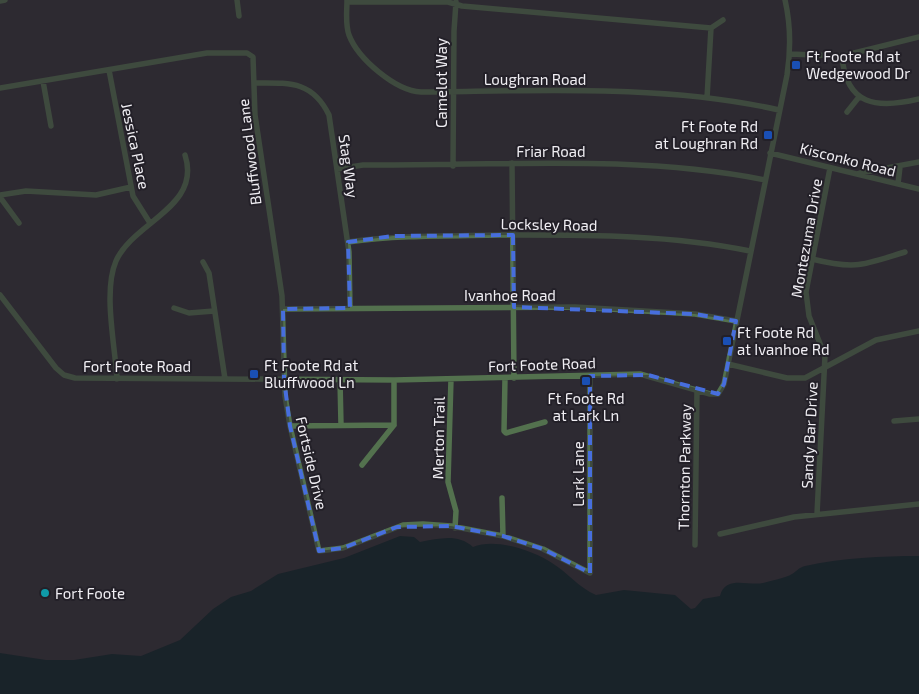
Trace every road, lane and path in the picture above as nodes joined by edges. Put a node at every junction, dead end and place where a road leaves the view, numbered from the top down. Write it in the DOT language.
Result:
graph roads {
  1 [pos="5,0"];
  2 [pos="237,0"];
  3 [pos="786,0"];
  4 [pos="0,1"];
  5 [pos="347,1"];
  6 [pos="456,2"];
  7 [pos="239,16"];
  8 [pos="723,20"];
  9 [pos="711,28"];
  10 [pos="919,37"];
  11 [pos="790,54"];
  12 [pos="842,56"];
  13 [pos="109,70"];
  14 [pos="43,81"];
  15 [pos="254,83"];
  16 [pos="0,88"];
  17 [pos="454,92"];
  18 [pos="859,96"];
  19 [pos="706,98"];
  20 [pos="919,99"];
  21 [pos="779,110"];
  22 [pos="847,112"];
  23 [pos="51,126"];
  24 [pos="770,152"];
  25 [pos="185,155"];
  26 [pos="919,162"];
  27 [pos="512,164"];
  28 [pos="453,166"];
  29 [pos="900,166"];
  30 [pos="830,168"];
  31 [pos="337,169"];
  32 [pos="857,174"];
  33 [pos="764,180"];
  34 [pos="898,184"];
  35 [pos="131,187"];
  36 [pos="919,189"];
  37 [pos="0,196"];
  38 [pos="19,223"];
  39 [pos="150,223"];
  40 [pos="513,235"];
  41 [pos="348,242"];
  42 [pos="750,251"];
  43 [pos="905,252"];
  44 [pos="812,259"];
  45 [pos="202,262"];
  46 [pos="0,295"];
  47 [pos="514,307"];
  48 [pos="174,308"];
  49 [pos="350,308"];
  50 [pos="283,309"];
  51 [pos="214,311"];
  52 [pos="736,321"];
  53 [pos="919,331"];
  54 [pos="728,364"];
  55 [pos="826,369"];
  56 [pos="590,376"];
  57 [pos="505,378"];
  58 [pos="514,378"];
  59 [pos="117,379"];
  60 [pos="225,379"];
  61 [pos="284,379"];
  62 [pos="451,379"];
  63 [pos="340,380"];
  64 [pos="394,380"];
  65 [pos="698,390"];
  66 [pos="919,419"];
  67 [pos="545,422"];
  68 [pos="894,422"];
  69 [pos="341,425"];
  70 [pos="394,425"];
  71 [pos="290,426"];
  72 [pos="362,465"];
  73 [pos="502,498"];
  74 [pos="919,504"];
  75 [pos="818,514"];
  76 [pos="455,528"];
  77 [pos="720,534"];
  78 [pos="503,536"];
  79 [pos="695,545"];
  1 -- 4 [label="street"];
  2 -- 7 [label="street"];
  3 -- 11 [label="street, Fort Foote Road"];
  5 -- 6 [label="street"];
  5 -- 17 [label="street, Loughran Road"];
  6 -- 9 [label="street"];
  6 -- 17 [label="street, Camelot Way"];
  8 -- 9 [label="street"];
  9 -- 19 [label="street"];
  10 -- 12 [label="street"];
  11 -- 12 [label="street"];
  11 -- 21 [label="street, Fort Foote Road"];
  12 -- 18 [label="street"];
  13 -- 14 [label="street, Bluffwood Lane"];
  13 -- 15 [label="street, Bluffwood Lane"];
  13 -- 35 [label="street, Jessica Place"];
  14 -- 16 [label="street, Bluffwood Lane"];
  14 -- 23 [label="street"];
  15 -- 31 [label="street, Stag Way"];
  15 -- 50 [label="street, Bluffwood Lane"];
  17 -- 19 [label="street, Loughran Road"];
  17 -- 28 [label="street, Camelot Way"];
  18 -- 20 [label="street"];
  18 -- 22 [label="street"];
  19 -- 21 [label="street, Loughran Road"];
  21 -- 24 [label="street, Fort Foote Road"];
  24 -- 30 [label="street, Kisconko Road"];
  24 -- 33 [label="street, Fort Foote Road"];
  25 -- 39 [label="street"];
  26 -- 29 [label="street"];
  27 -- 28 [label="street, Friar Road"];
  27 -- 33 [label="street, Friar Road"];
  27 -- 40 [label="street"];
  28 -- 31 [label="street, Friar Road"];
  29 -- 32 [label="street"];
  29 -- 34 [label="street"];
  30 -- 32 [label="street, Kisconko Road"];
  30 -- 44 [label="street, Montezuma Drive"];
  31 -- 41 [label="street, Stag Way"];
  32 -- 34 [label="street, Kisconko Road"];
  33 -- 42 [label="street, Fort Foote Road"];
  34 -- 36 [label="street, Kisconko Road"];
  35 -- 37 [label="street"];
  35 -- 39 [label="street, Jessica Place"];
  37 -- 38 [label="street"];
  39 -- 59 [label="street"];
  40 -- 41 [label="street, Locksley Road"];
  40 -- 42 [label="street, Locksley Road"];
  40 -- 47 [label="street"];
  41 -- 49 [label="street, Stag Way"];
  42 -- 52 [label="street, Fort Foote Road"];
  43 -- 44 [label="street"];
  44 -- 55 [label="street, Montezuma Drive"];
  45 -- 51 [label="street"];
  46 -- 59 [label="street, Fort Foote Road"];
  47 -- 49 [label="street, Ivanhoe Road"];
  47 -- 52 [label="street, Ivanhoe Road"];
  47 -- 58 [label="street"];
  48 -- 51 [label="street"];
  49 -- 50 [label="street, Ivanhoe Road"];
  50 -- 61 [label="street, Bluffwood Lane"];
  51 -- 60 [label="street"];
  52 -- 54 [label="street, Fort Foote Road"];
  53 -- 55 [label="street"];
  54 -- 55 [label="street, Sandy Bar Drive"];
  54 -- 65 [label="street, Fort Foote Road"];
  55 -- 75 [label="street, Sandy Bar Drive"];
  56 -- 58 [label="street, Fort Foote Road"];
  56 -- 65 [label="street, Fort Foote Road"];
  56 -- 78 [label="street, Lark Lane"];
  57 -- 58 [label="street, Fort Foote Road"];
  57 -- 62 [label="street, Fort Foote Road"];
  57 -- 67 [label="street"];
  59 -- 60 [label="street, Fort Foote Road"];
  60 -- 61 [label="street, Fort Foote Road"];
  61 -- 63 [label="street, Fort Foote Road"];
  61 -- 71 [label="street, Fortside Drive"];
  62 -- 64 [label="street, Fort Foote Road"];
  62 -- 76 [label="street, Merton Trail"];
  63 -- 64 [label="street, Fort Foote Road"];
  63 -- 69 [label="street"];
  64 -- 70 [label="street"];
  65 -- 79 [label="street, Thornton Parkway"];
  66 -- 68 [label="street"];
  69 -- 70 [label="street"];
  69 -- 71 [label="street"];
  70 -- 72 [label="street"];
  71 -- 76 [label="street, Fortside Drive"];
  73 -- 78 [label="street"];
  74 -- 75 [label="street"];
  75 -- 77 [label="street"];
  76 -- 78 [label="street"];
}
